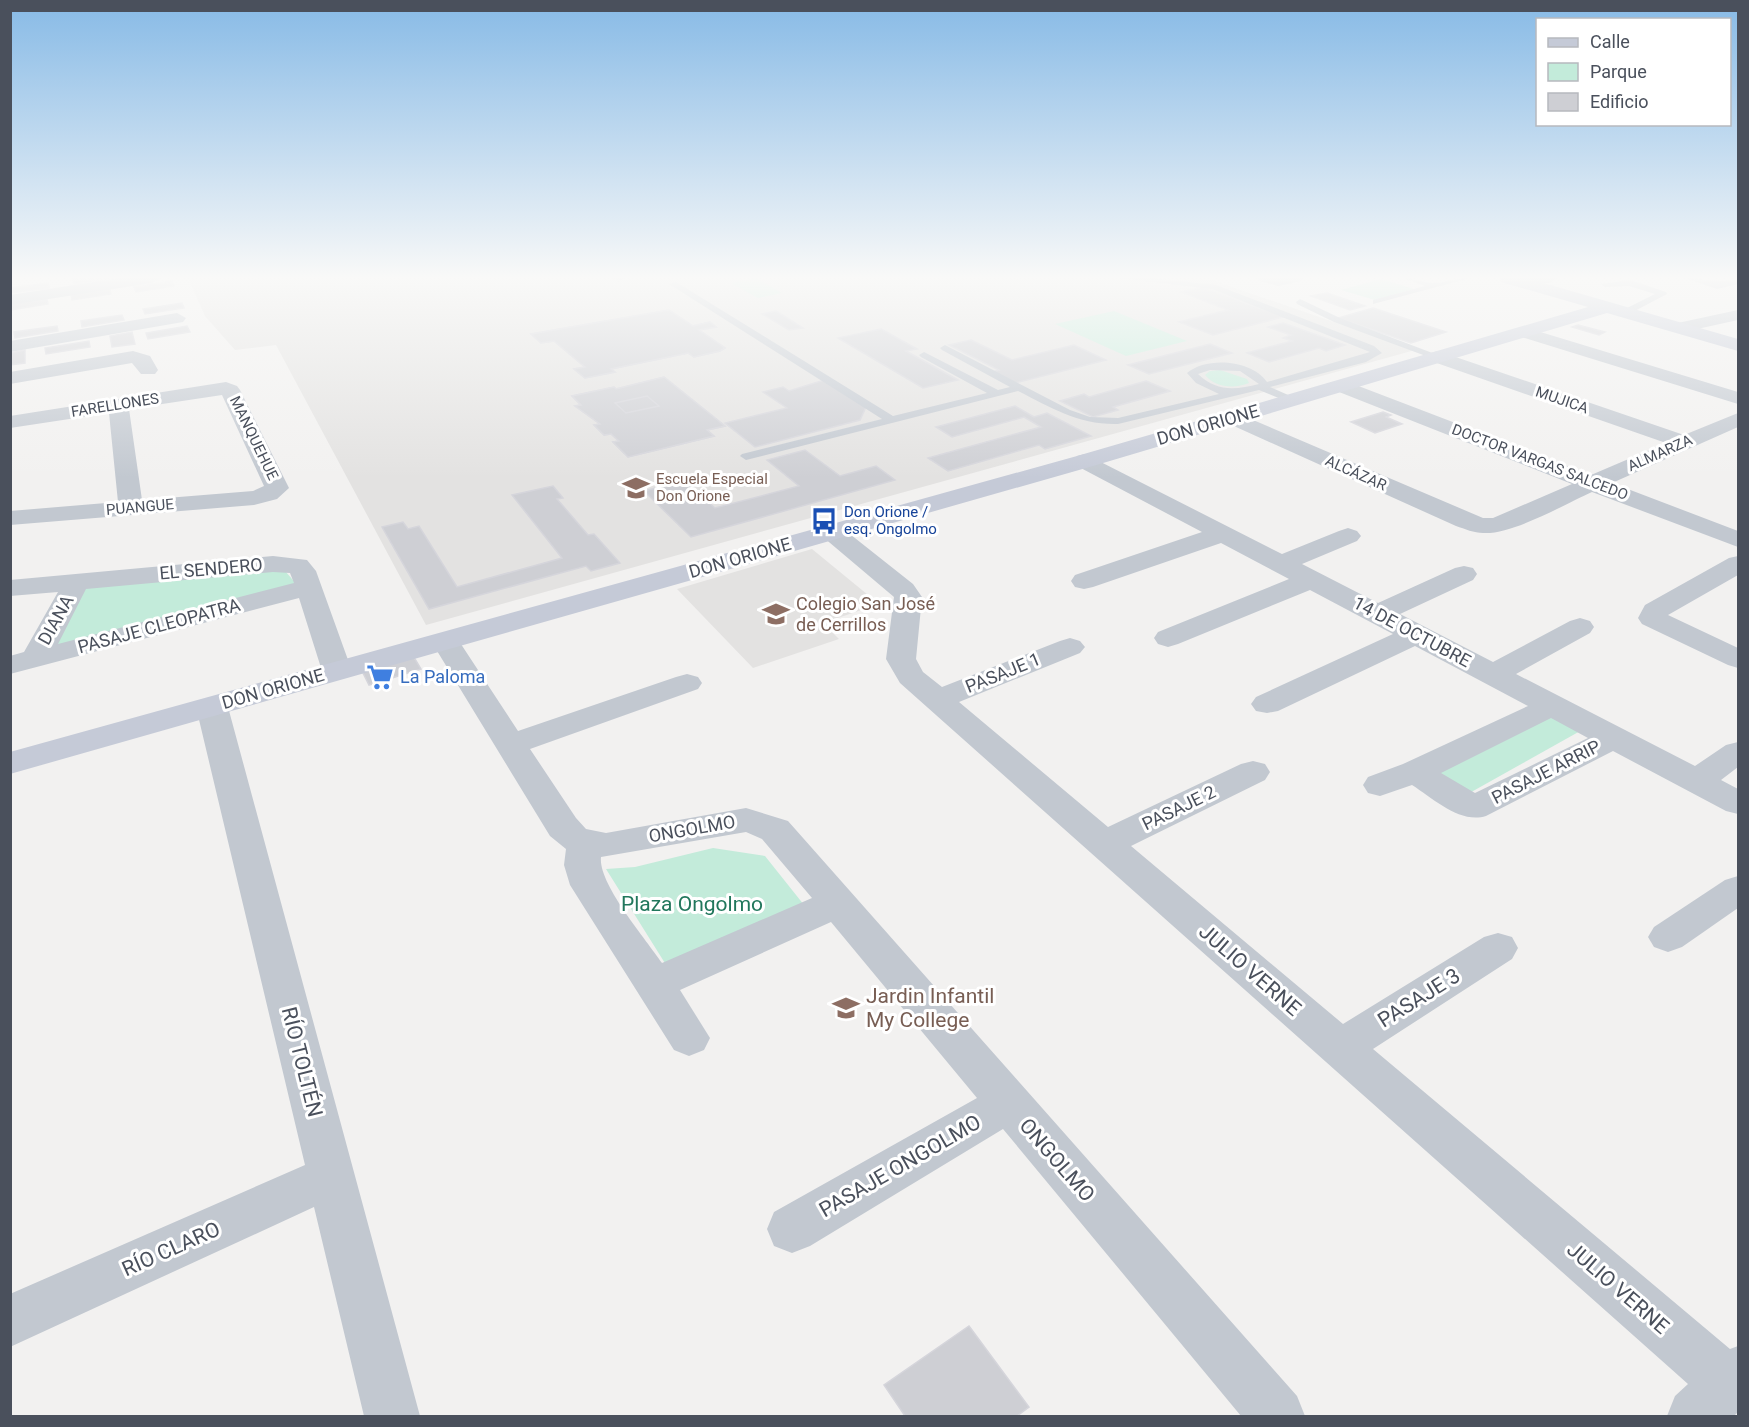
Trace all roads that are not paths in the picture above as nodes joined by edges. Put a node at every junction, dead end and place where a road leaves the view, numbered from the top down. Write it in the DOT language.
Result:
graph roads {
  1 [pos="771,345"];
  2 [pos="1362,345"];
  3 [pos="1404,345"];
  4 [pos="1481,345"];
  5 [pos="1565,345"];
  6 [pos="945,348"];
  7 [pos="924,355"];
  8 [pos="1438,357"];
  9 [pos="148,370"];
  10 [pos="10,378"];
  11 [pos="1262,386"];
  12 [pos="1341,386"];
  13 [pos="219,388"];
  14 [pos="1019,388"];
  15 [pos="996,393"];
  16 [pos="1738,398"];
  17 [pos="1291,400"];
  18 [pos="118,404"];
  19 [pos="1232,406"];
  20 [pos="1738,419"];
  21 [pos="892,420"];
  22 [pos="10,422"];
  23 [pos="1685,442"];
  24 [pos="746,456"];
  25 [pos="1085,461"];
  26 [pos="1593,483"];
  27 [pos="269,494"];
  28 [pos="131,508"];
  29 [pos="10,518"];
  30 [pos="1482,526"];
  31 [pos="832,532"];
  32 [pos="1224,533"];
  33 [pos="1348,536"];
  34 [pos="1738,540"];
  35 [pos="1282,564"];
  36 [pos="1738,564"];
  37 [pos="1464,574"];
  38 [pos="1312,579"];
  39 [pos="77,581"];
  40 [pos="1084,581"];
  41 [pos="10,588"];
  42 [pos="307,588"];
  43 [pos="1378,614"];
  44 [pos="1580,627"];
  45 [pos="1416,634"];
  46 [pos="1168,638"];
  47 [pos="445,641"];
  48 [pos="1070,647"];
  49 [pos="1738,659"];
  50 [pos="22,662"];
  51 [pos="337,671"];
  52 [pos="1494,675"];
  53 [pos="687,683"];
  54 [pos="937,700"];
  55 [pos="1267,704"];
  56 [pos="1554,705"];
  57 [pos="212,706"];
  58 [pos="1615,737"];
  59 [pos="511,745"];
  60 [pos="1738,752"];
  61 [pos="10,763"];
  62 [pos="1253,772"];
  63 [pos="1415,772"];
  64 [pos="1696,781"];
  65 [pos="1380,785"];
  66 [pos="1738,803"];
  67 [pos="585,843"];
  68 [pos="1104,844"];
  69 [pos="1738,890"];
  70 [pos="837,903"];
  71 [pos="1668,937"];
  72 [pos="1498,948"];
  73 [pos="655,984"];
  74 [pos="689,1038"];
  75 [pos="1340,1048"];
  76 [pos="1008,1102"];
  77 [pos="331,1176"];
  78 [pos="792,1228"];
  79 [pos="10,1321"];
  80 [pos="1721,1391"];
  81 [pos="392,1416"];
  82 [pos="1277,1416"];
  1 -- 21 [label="lane"];
  2 -- 11 [label="lane"];
  3 -- 8 [label="lane"];
  4 -- 8 [label="street, DON ORIONE"];
  5 -- 16 [label="street"];
  6 -- 14 [label="lane"];
  7 -- 15 [label="lane"];
  8 -- 12 [label="street, DON ORIONE"];
  8 -- 23 [label="street, MUJICA"];
  9 -- 10 [label="street"];
  11 -- 17 [label="lane"];
  11 -- 19 [label="lane"];
  11 -- 19 [label="lane"];
  12 -- 17 [label="street, DON ORIONE"];
  12 -- 26 [label="street, DOCTOR VARGAS SALCEDO"];
  13 -- 18 [label="street, FARELLONES"];
  13 -- 27 [label="street, MANQUEHUE"];
  14 -- 15 [label="lane"];
  14 -- 19 [label="lane"];
  15 -- 21 [label="lane"];
  17 -- 19 [label="street, DON ORIONE"];
  18 -- 22 [label="street, FARELLONES"];
  18 -- 28 [label="street"];
  19 -- 25 [label="street, DON ORIONE"];
  19 -- 30 [label="street, ALCÁZAR"];
  20 -- 23 [label="street, ALMARZA"];
  21 -- 24 [label="lane"];
  23 -- 26 [label="street, ALMARZA"];
  25 -- 31 [label="street, DON ORIONE"];
  25 -- 32 [label="street, 14 DE OCTUBRE"];
  26 -- 30 [label="street, ALMARZA"];
  26 -- 34 [label="street, DOCTOR VARGAS SALCEDO"];
  27 -- 28 [label="street, PUANGUE"];
  28 -- 29 [label="street, PUANGUE"];
  31 -- 47 [label="street, DON ORIONE"];
  31 -- 54 [label="street, JULIO VERNE"];
  32 -- 35 [label="street, 14 DE OCTUBRE"];
  32 -- 40 [label="street"];
  33 -- 35 [label="street"];
  35 -- 38 [label="street, 14 DE OCTUBRE"];
  36 -- 49 [label="street"];
  37 -- 43 [label="street"];
  38 -- 43 [label="street, 14 DE OCTUBRE"];
  38 -- 46 [label="street"];
  39 -- 41 [label="street, EL SENDERO"];
  39 -- 42 [label="street, EL SENDERO"];
  39 -- 50 [label="street, DIANA"];
  42 -- 50 [label="street, PASAJE CLEOPATRA"];
  42 -- 51 [label="street, EL SENDERO"];
  43 -- 45 [label="street, 14 DE OCTUBRE"];
  44 -- 52 [label="street"];
  45 -- 52 [label="street, 14 DE OCTUBRE"];
  45 -- 55 [label="street"];
  47 -- 51 [label="street, DON ORIONE"];
  47 -- 59 [label="street"];
  48 -- 54 [label="street, PASAJE 1"];
  51 -- 57 [label="street, DON ORIONE"];
  52 -- 56 [label="street, 14 DE OCTUBRE"];
  53 -- 59 [label="street"];
  54 -- 68 [label="street, JULIO VERNE"];
  56 -- 58 [label="street, 14 DE OCTUBRE"];
  56 -- 63 [label="street"];
  57 -- 61 [label="street, DON ORIONE"];
  57 -- 77 [label="street, RÍO TOLTÉN"];
  58 -- 63 [label="street, PASAJE ARRIP"];
  58 -- 64 [label="street, 14 DE OCTUBRE"];
  59 -- 67 [label="street"];
  60 -- 64 [label="street"];
  62 -- 68 [label="street, PASAJE 2"];
  63 -- 65 [label="street"];
  64 -- 66 [label="street, 14 DE OCTUBRE"];
  67 -- 70 [label="street, ONGOLMO"];
  67 -- 73 [label="street"];
  68 -- 75 [label="street, JULIO VERNE"];
  69 -- 71 [label="street"];
  70 -- 73 [label="street"];
  70 -- 76 [label="street, ONGOLMO"];
  72 -- 75 [label="street, PASAJE 3"];
  73 -- 74 [label="street"];
  75 -- 80 [label="street, JULIO VERNE"];
  76 -- 78 [label="street, PASAJE ONGOLMO"];
  76 -- 82 [label="street, ONGOLMO"];
  77 -- 79 [label="street, RÍO CLARO"];
  77 -- 81 [label="street, RÍO TOLTÉN"];
}
